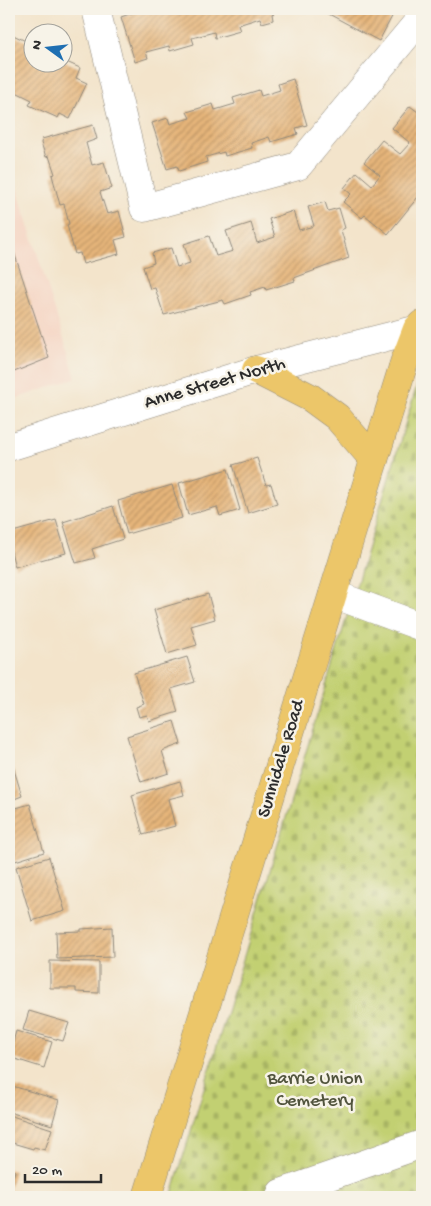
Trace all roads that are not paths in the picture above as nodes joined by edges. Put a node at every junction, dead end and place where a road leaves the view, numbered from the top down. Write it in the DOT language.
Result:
graph roads {
  1 [pos="96,9"];
  2 [pos="422,17"];
  3 [pos="421,327"];
  4 [pos="256,370"];
  5 [pos="9,447"];
  6 [pos="374,460"];
  7 [pos="333,594"];
  8 [pos="422,627"];
  9 [pos="422,1144"];
  10 [pos="147,1197"];
  11 [pos="280,1197"];
  1 -- 2 [label="street"];
  3 -- 4 [label="street, Anne Street North"];
  3 -- 6 [label="main road, Sunnidale Road"];
  4 -- 5 [label="street, Anne Street North"];
  4 -- 6 [label="main road"];
  6 -- 7 [label="main road, Sunnidale Road"];
  7 -- 8 [label="street"];
  7 -- 10 [label="main road, Sunnidale Road"];
  9 -- 11 [label="street"];
}
